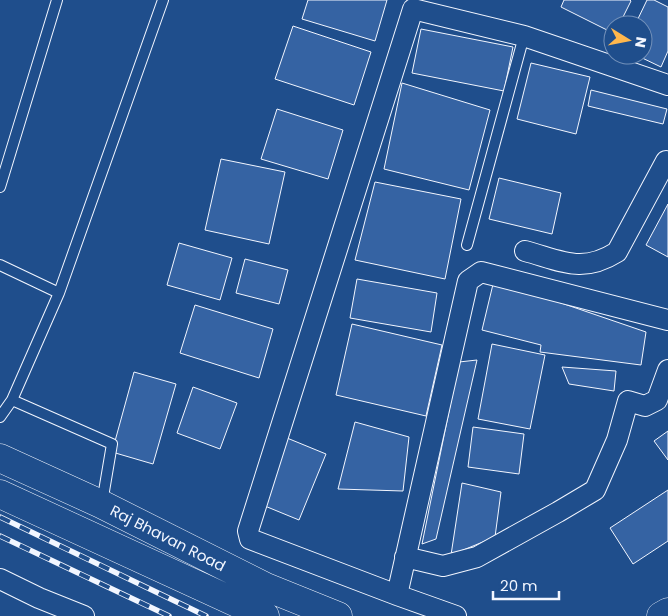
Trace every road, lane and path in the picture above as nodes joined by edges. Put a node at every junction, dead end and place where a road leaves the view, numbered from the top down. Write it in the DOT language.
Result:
graph roads {
  1 [pos="57,0"];
  2 [pos="164,0"];
  3 [pos="524,36"];
  4 [pos="668,85"];
  5 [pos="667,160"];
  6 [pos="0,187"];
  7 [pos="467,245"];
  8 [pos="525,251"];
  9 [pos="0,265"];
  10 [pos="59,293"];
  11 [pos="668,320"];
  12 [pos="668,370"];
  13 [pos="12,400"];
  14 [pos="0,417"];
  15 [pos="0,458"];
  16 [pos="0,494"];
  17 [pos="102,504"];
  18 [pos="405,557"];
  19 [pos="0,580"];
  20 [pos="397,595"];
  21 [pos="668,612"];
  22 [pos="84,616"];
  23 [pos="264,616"];
  24 [pos="338,616"];
  25 [pos="456,616"];
  26 [pos="661,616"];
  1 -- 6 [label="lane"];
  2 -- 10 [label="lane"];
  3 -- 4 [label="street"];
  3 -- 7 [label="lane"];
  3 -- 20 [label="street"];
  5 -- 8 [label="street"];
  9 -- 10 [label="lane"];
  10 -- 13 [label="lane"];
  11 -- 18 [label="street"];
  12 -- 18 [label="street"];
  13 -- 14 [label="lane"];
  13 -- 17 [label="lane"];
  15 -- 17 [label="main road, Raj Bhavan Road"];
  16 -- 23 [label="main road, Raj Bhavan Road"];
  17 -- 24 [label="main road, Raj Bhavan Road"];
  18 -- 20 [label="street"];
  19 -- 22 [label="street"];
  20 -- 25 [label="street"];
  21 -- 26 [label="main road"];
}
